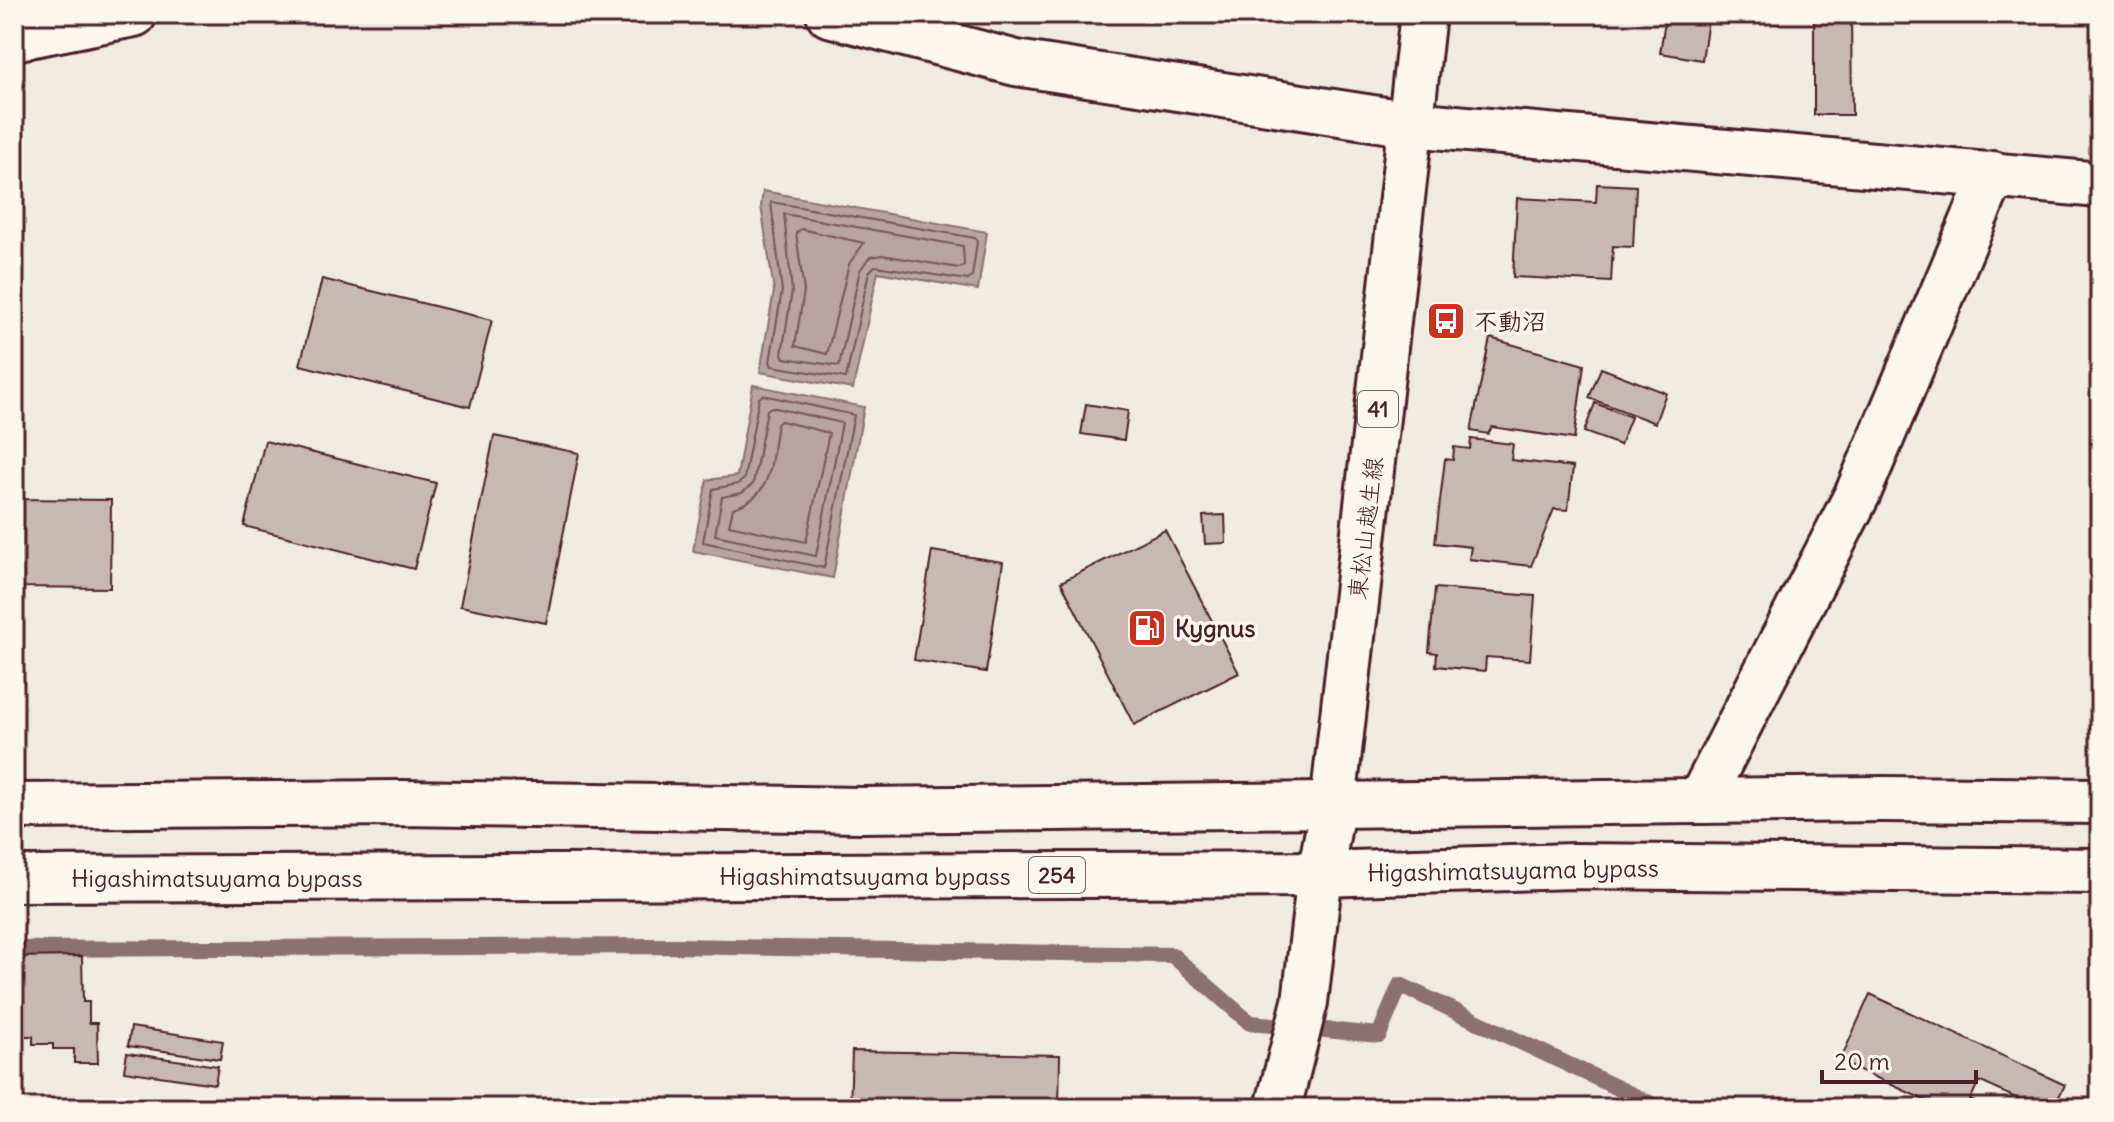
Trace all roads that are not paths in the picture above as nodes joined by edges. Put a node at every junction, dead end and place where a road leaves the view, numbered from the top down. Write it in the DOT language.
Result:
graph roads {
  1 [pos="134,14"];
  2 [pos="829,14"];
  3 [pos="1423,14"];
  4 [pos="14,38"];
  5 [pos="1411,124"];
  6 [pos="1993,174"];
  7 [pos="2100,185"];
  8 [pos="1700,801"];
  9 [pos="2100,801"];
  10 [pos="1333,804"];
  11 [pos="14,806"];
  12 [pos="2100,871"];
  13 [pos="1320,874"];
  14 [pos="14,879"];
  15 [pos="1278,1108"];
  1 -- 4 [label="main road"];
  2 -- 5 [label="main road"];
  3 -- 5 [label="main road, 東松山越生線 / 41"];
  5 -- 6 [label="main road"];
  5 -- 10 [label="main road, 東松山越生線 / 41"];
  6 -- 7 [label="main road"];
  6 -- 8 [label="main road"];
  8 -- 9 [label="main road"];
  8 -- 10 [label="main road"];
  10 -- 11 [label="main road"];
  10 -- 13 [label="main road, 41"];
  12 -- 13 [label="main road, Higashimatsuyama bypass / 254"];
  13 -- 14 [label="main road, Higashimatsuyama bypass / 254"];
  13 -- 15 [label="main road, 41"];
}
